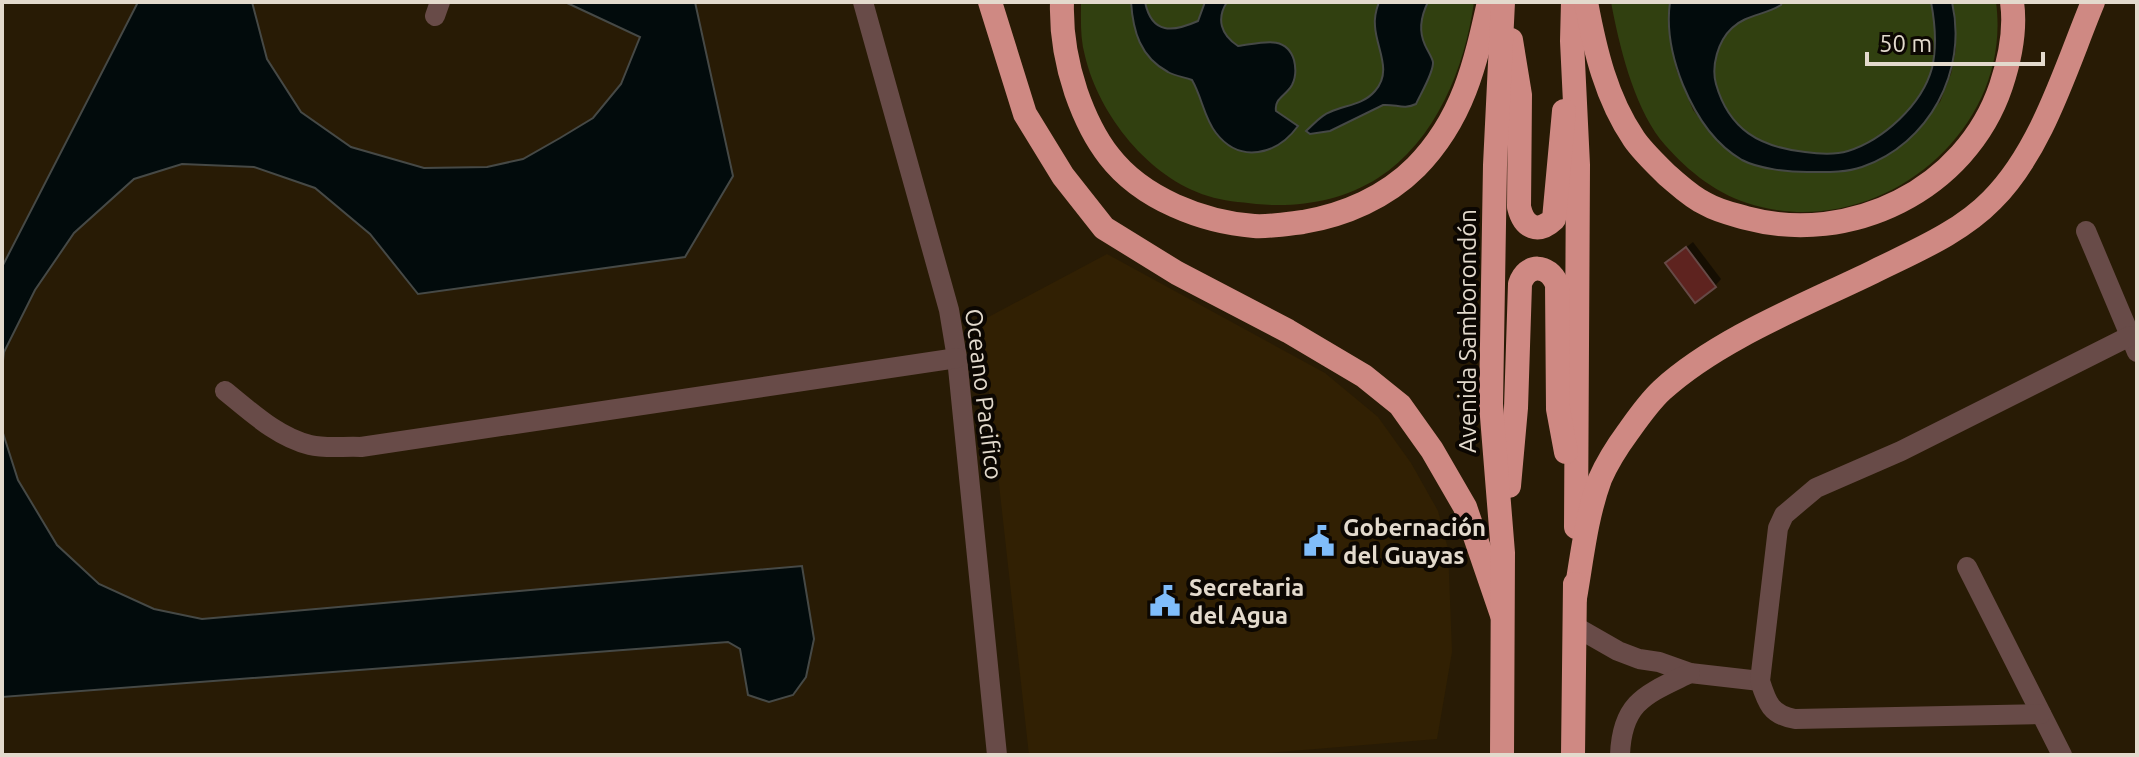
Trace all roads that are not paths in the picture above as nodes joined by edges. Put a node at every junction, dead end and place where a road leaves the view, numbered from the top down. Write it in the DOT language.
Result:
graph roads {
  1 [pos="863,2"];
  2 [pos="990,2"];
  3 [pos="1062,2"];
  4 [pos="1489,2"];
  5 [pos="1504,2"];
  6 [pos="1573,2"];
  7 [pos="1586,2"];
  8 [pos="2012,2"];
  9 [pos="2093,2"];
  10 [pos="1572,41"];
  11 [pos="2086,231"];
  12 [pos="2134,344"];
  13 [pos="957,358"];
  14 [pos="225,391"];
  15 [pos="1576,510"];
  16 [pos="1503,553"];
  17 [pos="1967,567"];
  18 [pos="1575,598"];
  19 [pos="1502,615"];
  20 [pos="1576,627"];
  21 [pos="1690,673"];
  22 [pos="1760,681"];
  23 [pos="2041,714"];
  24 [pos="1499,754"];
  25 [pos="997,755"];
  26 [pos="1573,755"];
  27 [pos="1620,755"];
  28 [pos="2062,755"];
  1 -- 13 [label="street, Oceano Pacifico"];
  2 -- 19 [label="highway"];
  3 -- 4 [label="highway"];
  5 -- 10 [label="highway"];
  5 -- 16 [label="highway, Avenida Samborondón"];
  6 -- 10 [label="highway"];
  7 -- 8 [label="highway"];
  9 -- 18 [label="highway"];
  10 -- 15 [label="highway"];
  11 -- 12 [label="street"];
  12 -- 22 [label="street"];
  13 -- 14 [label="street"];
  13 -- 25 [label="street, Oceano Pacifico"];
  15 -- 16 [label="highway"];
  15 -- 18 [label="highway"];
  16 -- 19 [label="highway, Avenida Samborondón"];
  17 -- 23 [label="street"];
  18 -- 20 [label="highway"];
  19 -- 24 [label="highway, Avenida Samborondón"];
  20 -- 21 [label="street"];
  20 -- 26 [label="highway"];
  21 -- 22 [label="street"];
  21 -- 27 [label="street"];
  22 -- 23 [label="street"];
  23 -- 28 [label="street"];
}
